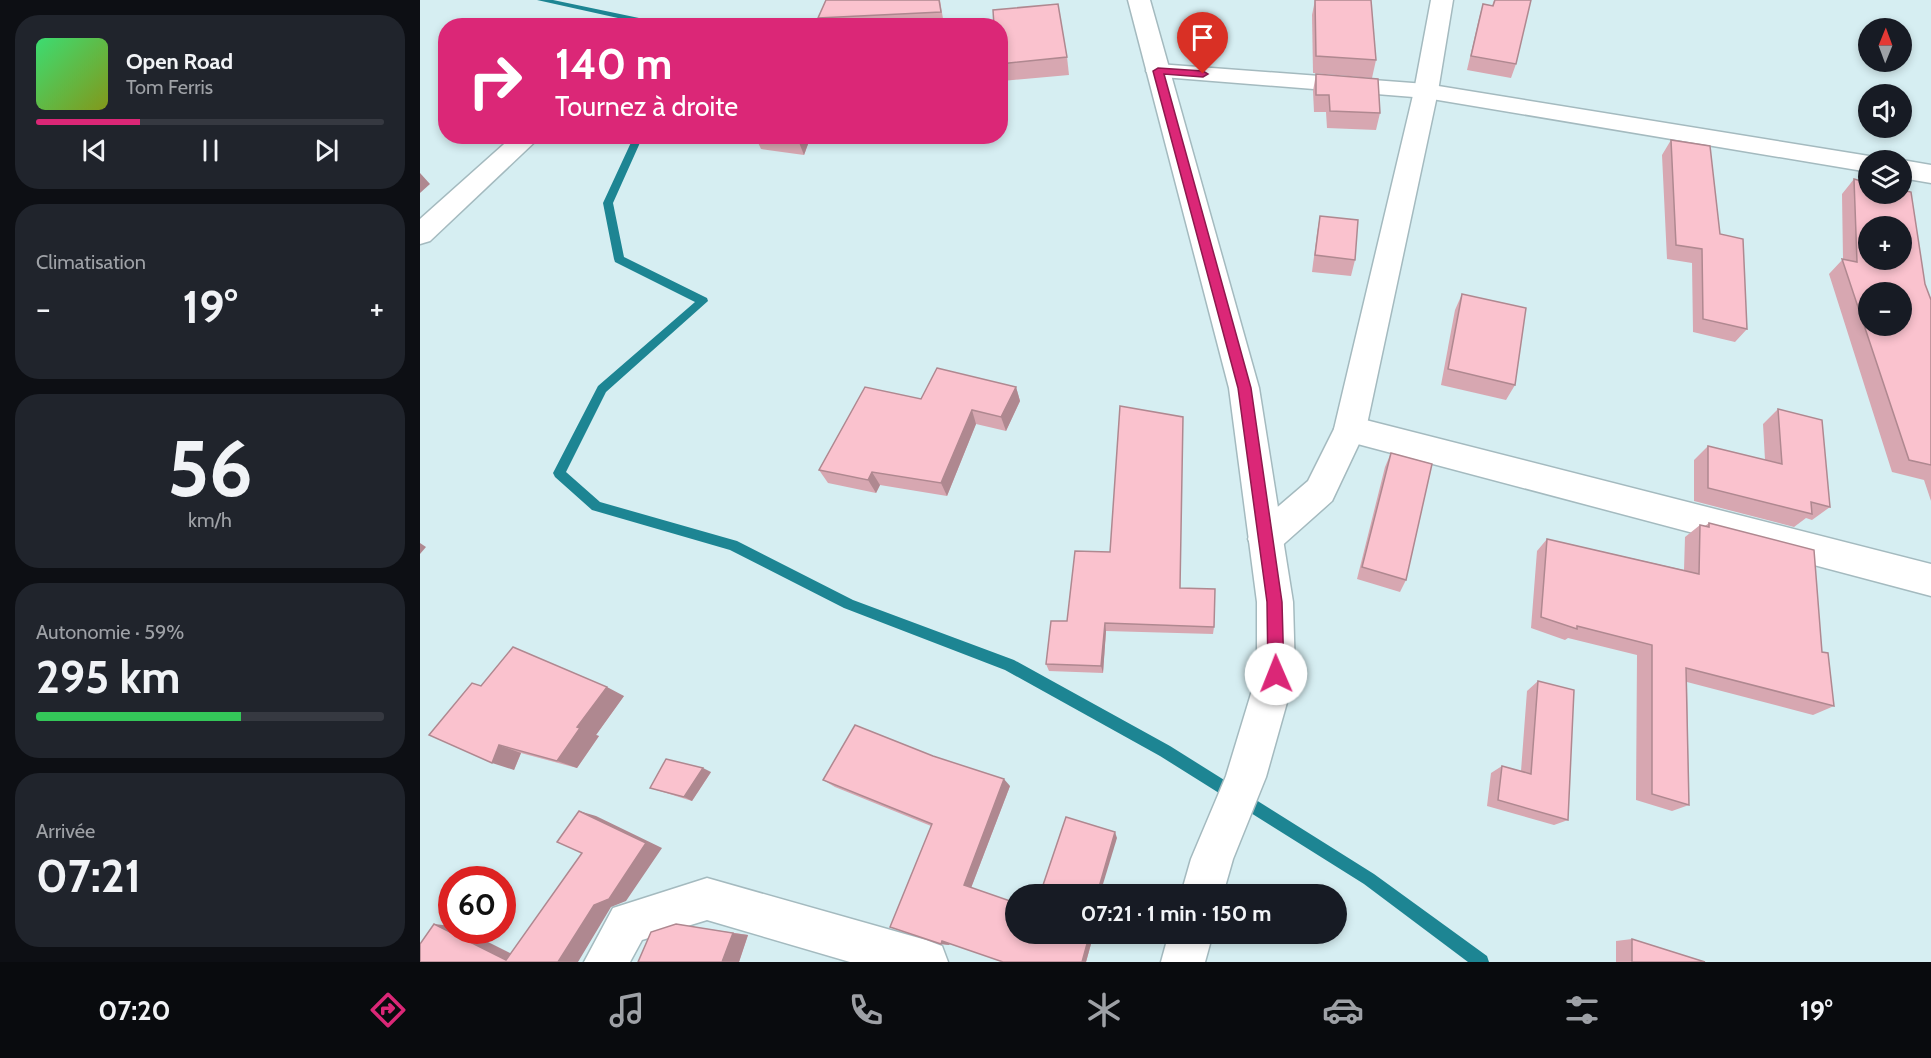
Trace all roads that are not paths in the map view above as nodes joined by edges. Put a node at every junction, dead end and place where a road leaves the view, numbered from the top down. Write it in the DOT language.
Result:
graph roads {
  1 [pos="1139,0"];
  2 [pos="1442,0"];
  3 [pos="1158,71"];
  4 [pos="1426,91"];
  5 [pos="520,144"];
  6 [pos="1858,162"];
  7 [pos="1912,171"];
  8 [pos="1931,174"];
  9 [pos="420,234"];
  10 [pos="1350,429"];
  11 [pos="1265,539"];
  12 [pos="1931,580"];
  13 [pos="1207,877"];
  14 [pos="1188,944"];
  15 [pos="606,962"];
  16 [pos="926,962"];
  17 [pos="1183,962"];
  1 -- 3 [label="street"];
  2 -- 4 [label="street"];
  3 -- 4 [label="street"];
  3 -- 11 [label="street"];
  4 -- 6 [label="street"];
  4 -- 10 [label="street"];
  5 -- 9 [label="street"];
  7 -- 8 [label="street"];
  10 -- 11 [label="street"];
  10 -- 12 [label="street"];
  11 -- 13 [label="street"];
  14 -- 17 [label="street"];
  15 -- 16 [label="street"];
}
